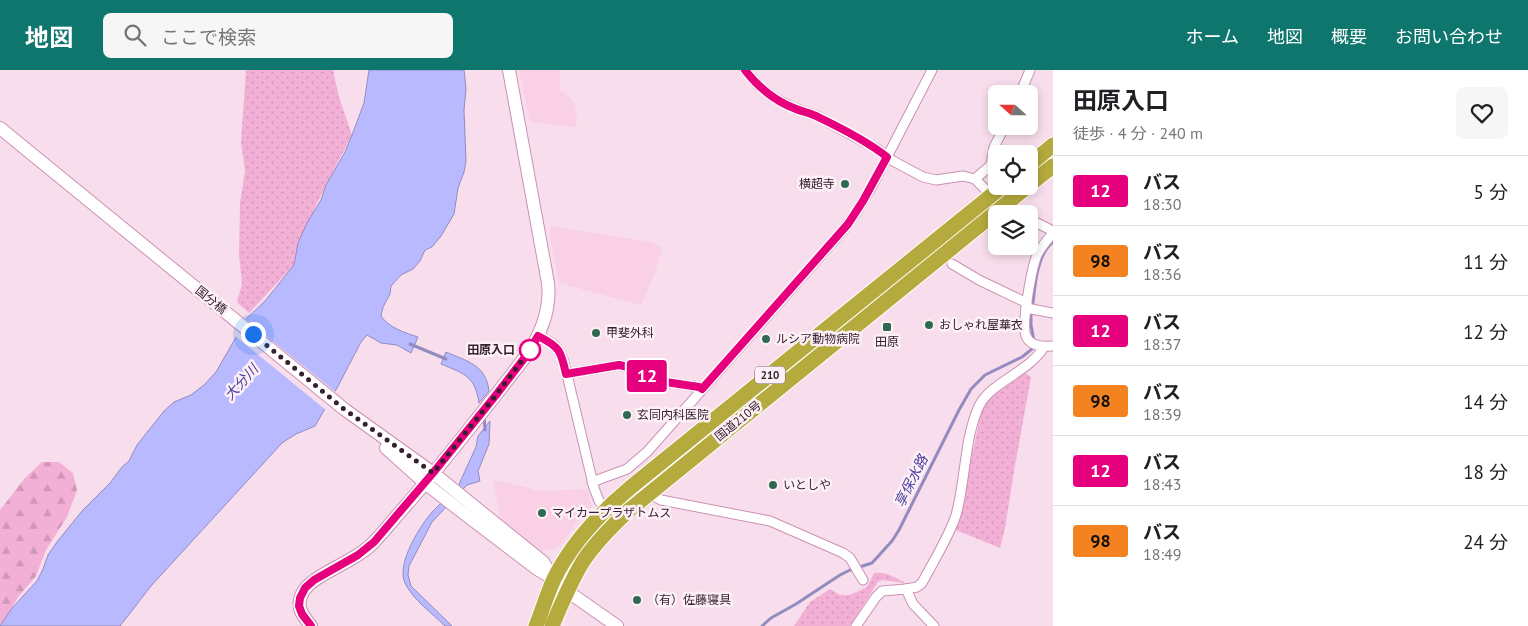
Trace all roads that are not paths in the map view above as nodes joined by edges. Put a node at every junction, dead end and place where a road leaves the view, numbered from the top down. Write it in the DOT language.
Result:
graph roads {
  1 [pos="510,70"];
  2 [pos="745,70"];
  3 [pos="932,70"];
  4 [pos="1030,70"];
  5 [pos="1024,85"];
  6 [pos="0,128"];
  7 [pos="1000,135"];
  8 [pos="1053,146"];
  9 [pos="887,157"];
  10 [pos="1038,158"];
  11 [pos="1053,166"];
  12 [pos="1038,178"];
  13 [pos="975,179"];
  14 [pos="988,186"];
  15 [pos="992,195"];
  16 [pos="1021,195"];
  17 [pos="1013,205"];
  18 [pos="1038,224"];
  19 [pos="988,226"];
  20 [pos="1053,232"];
  21 [pos="952,264"];
  22 [pos="1026,305"];
  23 [pos="1053,313"];
  24 [pos="538,336"];
  25 [pos="1041,345"];
  26 [pos="566,374"];
  27 [pos="702,389"];
  28 [pos="429,478"];
  29 [pos="592,482"];
  30 [pos="649,493"];
  31 [pos="606,509"];
  32 [pos="554,579"];
  33 [pos="863,580"];
  34 [pos="906,589"];
  35 [pos="567,591"];
  36 [pos="311,626"];
  37 [pos="536,626"];
  38 [pos="552,626"];
  39 [pos="618,626"];
  40 [pos="856,626"];
  41 [pos="934,626"];
  1 -- 24 [label="street"];
  2 -- 9 [label="street"];
  3 -- 9 [label="street"];
  4 -- 5 [label="street"];
  6 -- 28 [label="street, 国分橋"];
  7 -- 13 [label="street"];
  8 -- 10 [label="highway"];
  9 -- 13 [label="street"];
  9 -- 27 [label="street"];
  11 -- 12 [label="highway, 国道210号 / 210"];
  13 -- 14 [label="street"];
  15 -- 31 [label="highway, 国道210号 / 210"];
  16 -- 17 [label="highway, 国道210号 / 210"];
  18 -- 20 [label="street"];
  19 -- 30 [label="highway, 国道210号 / 210"];
  20 -- 22 [label="street"];
  21 -- 22 [label="street"];
  22 -- 23 [label="street"];
  22 -- 25 [label="street"];
  24 -- 26 [label="street"];
  24 -- 28 [label="street"];
  25 -- 34 [label="street"];
  26 -- 27 [label="street"];
  26 -- 29 [label="street"];
  27 -- 29 [label="street"];
  28 -- 32 [label="street, 国分橋"];
  28 -- 36 [label="street"];
  29 -- 31 [label="street"];
  30 -- 33 [label="street"];
  30 -- 35 [label="highway, 国道210号 / 210"];
  31 -- 32 [label="highway, 国道210号 / 210"];
  32 -- 35 [label="street, 国分橋"];
  32 -- 37 [label="highway, 国道210号 / 210"];
  34 -- 40 [label="street"];
  34 -- 41 [label="street"];
  35 -- 38 [label="highway, 国道210号 / 210"];
  35 -- 39 [label="street, 国分橋"];
}
